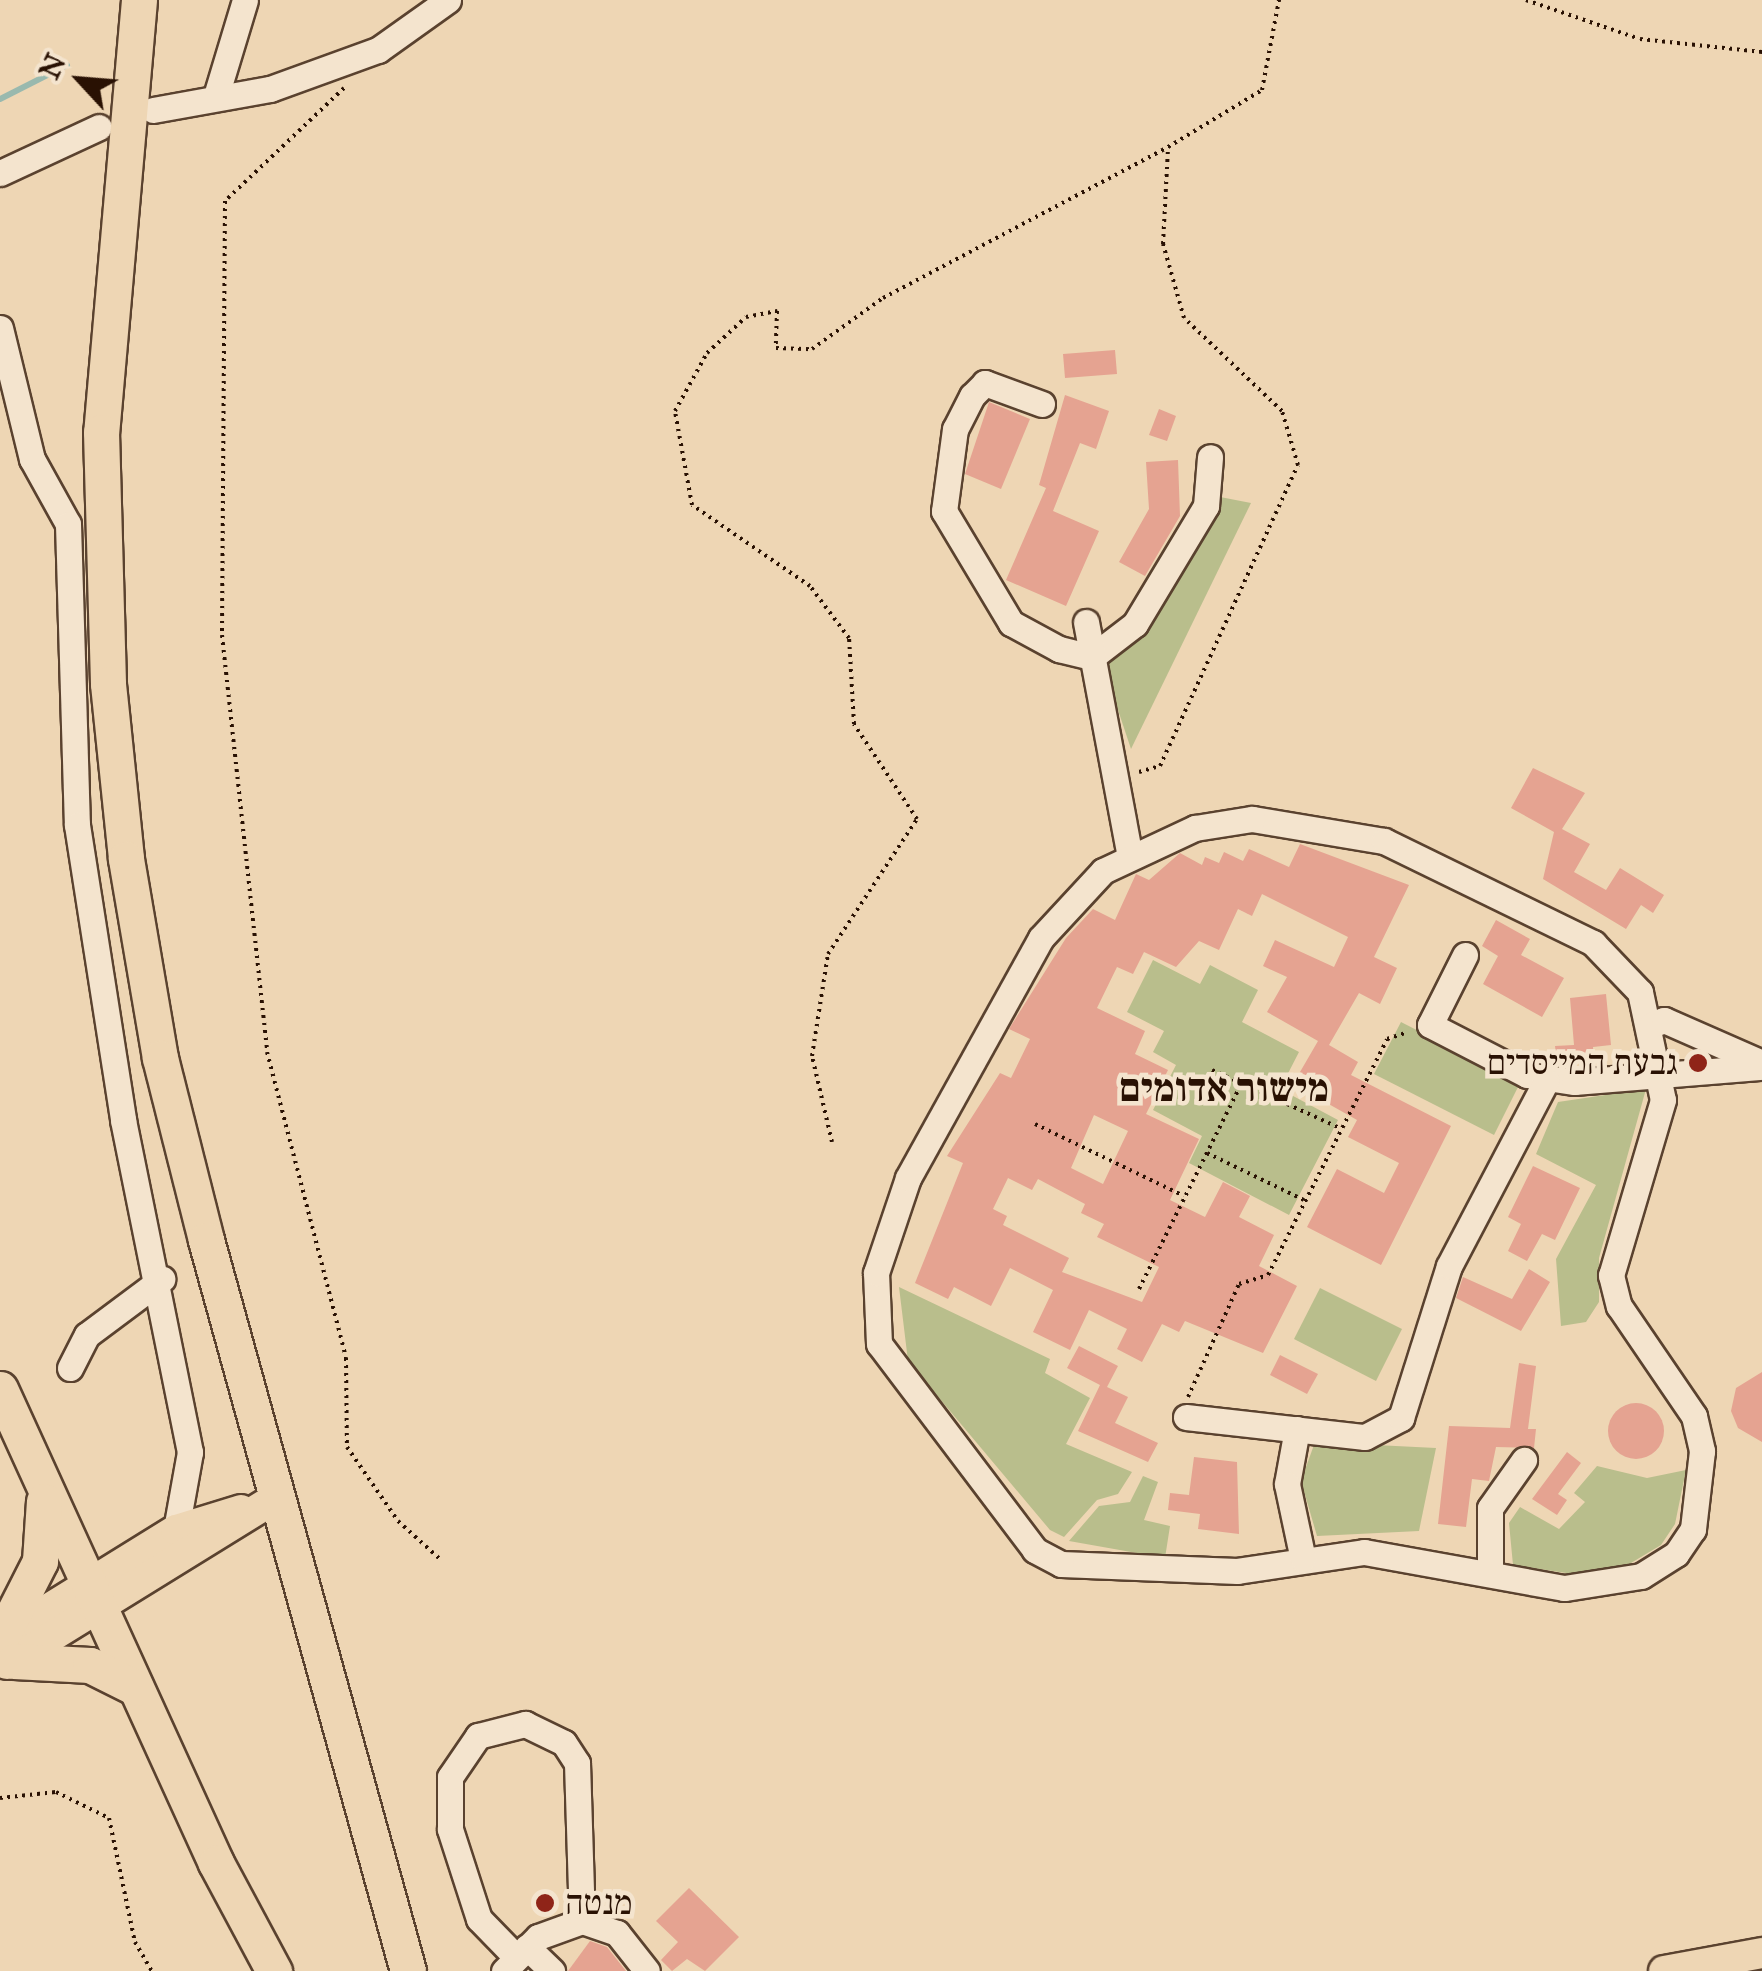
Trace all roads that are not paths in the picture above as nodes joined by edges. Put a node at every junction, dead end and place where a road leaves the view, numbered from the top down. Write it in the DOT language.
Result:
graph roads {
  1 [pos="139,0"];
  2 [pos="245,0"];
  3 [pos="448,0"];
  4 [pos="216,96"];
  5 [pos="153,110"];
  6 [pos="99,126"];
  7 [pos="0,174"];
  8 [pos="0,328"];
  9 [pos="1042,404"];
  10 [pos="1210,457"];
  11 [pos="1086,622"];
  12 [pos="1092,657"];
  13 [pos="1130,856"];
  14 [pos="1465,955"];
  15 [pos="1650,1024"];
  16 [pos="1762,1065"];
  17 [pos="1660,1072"];
  18 [pos="1546,1081"];
  19 [pos="162,1279"];
  20 [pos="70,1368"];
  21 [pos="0,1389"];
  22 [pos="1186,1417"];
  23 [pos="1297,1429"];
  24 [pos="1524,1460"];
  25 [pos="44,1490"];
  26 [pos="273,1500"];
  27 [pos="176,1530"];
  28 [pos="1303,1560"];
  29 [pos="1490,1574"];
  30 [pos="92,1594"];
  31 [pos="4,1652"];
  32 [pos="136,1688"];
  33 [pos="582,1921"];
  34 [pos="1762,1953"];
  35 [pos="516,1958"];
  36 [pos="274,1971"];
  37 [pos="408,1971"];
  38 [pos="552,1971"];
  39 [pos="647,1971"];
  40 [pos="1664,1971"];
  1 -- 26 [label="highway"];
  2 -- 4 [label="street"];
  3 -- 4 [label="street"];
  4 -- 5 [label="street"];
  6 -- 7 [label="street"];
  8 -- 19 [label="street"];
  9 -- 12 [label="street"];
  10 -- 12 [label="street"];
  11 -- 12 [label="street"];
  12 -- 13 [label="street"];
  13 -- 15 [label="street"];
  13 -- 28 [label="street"];
  14 -- 18 [label="street"];
  15 -- 16 [label="street"];
  15 -- 17 [label="street"];
  16 -- 17 [label="street"];
  17 -- 18 [label="street"];
  17 -- 29 [label="street"];
  18 -- 23 [label="street"];
  19 -- 20 [label="street"];
  19 -- 27 [label="street"];
  21 -- 25 [label="highway"];
  22 -- 23 [label="street"];
  23 -- 28 [label="street"];
  24 -- 29 [label="street"];
  25 -- 30 [label="highway"];
  25 -- 31 [label="highway"];
  26 -- 27 [label="main road"];
  26 -- 30 [label="main road"];
  26 -- 37 [label="highway"];
  27 -- 30 [label="main road"];
  28 -- 29 [label="street"];
  30 -- 31 [label="main road"];
  30 -- 32 [label="highway"];
  31 -- 32 [label="highway"];
  32 -- 36 [label="highway"];
  33 -- 35 [label="street"];
  33 -- 35 [label="street"];
  33 -- 39 [label="street"];
  34 -- 40 [label="main road"];
  35 -- 38 [label="street"];
}
